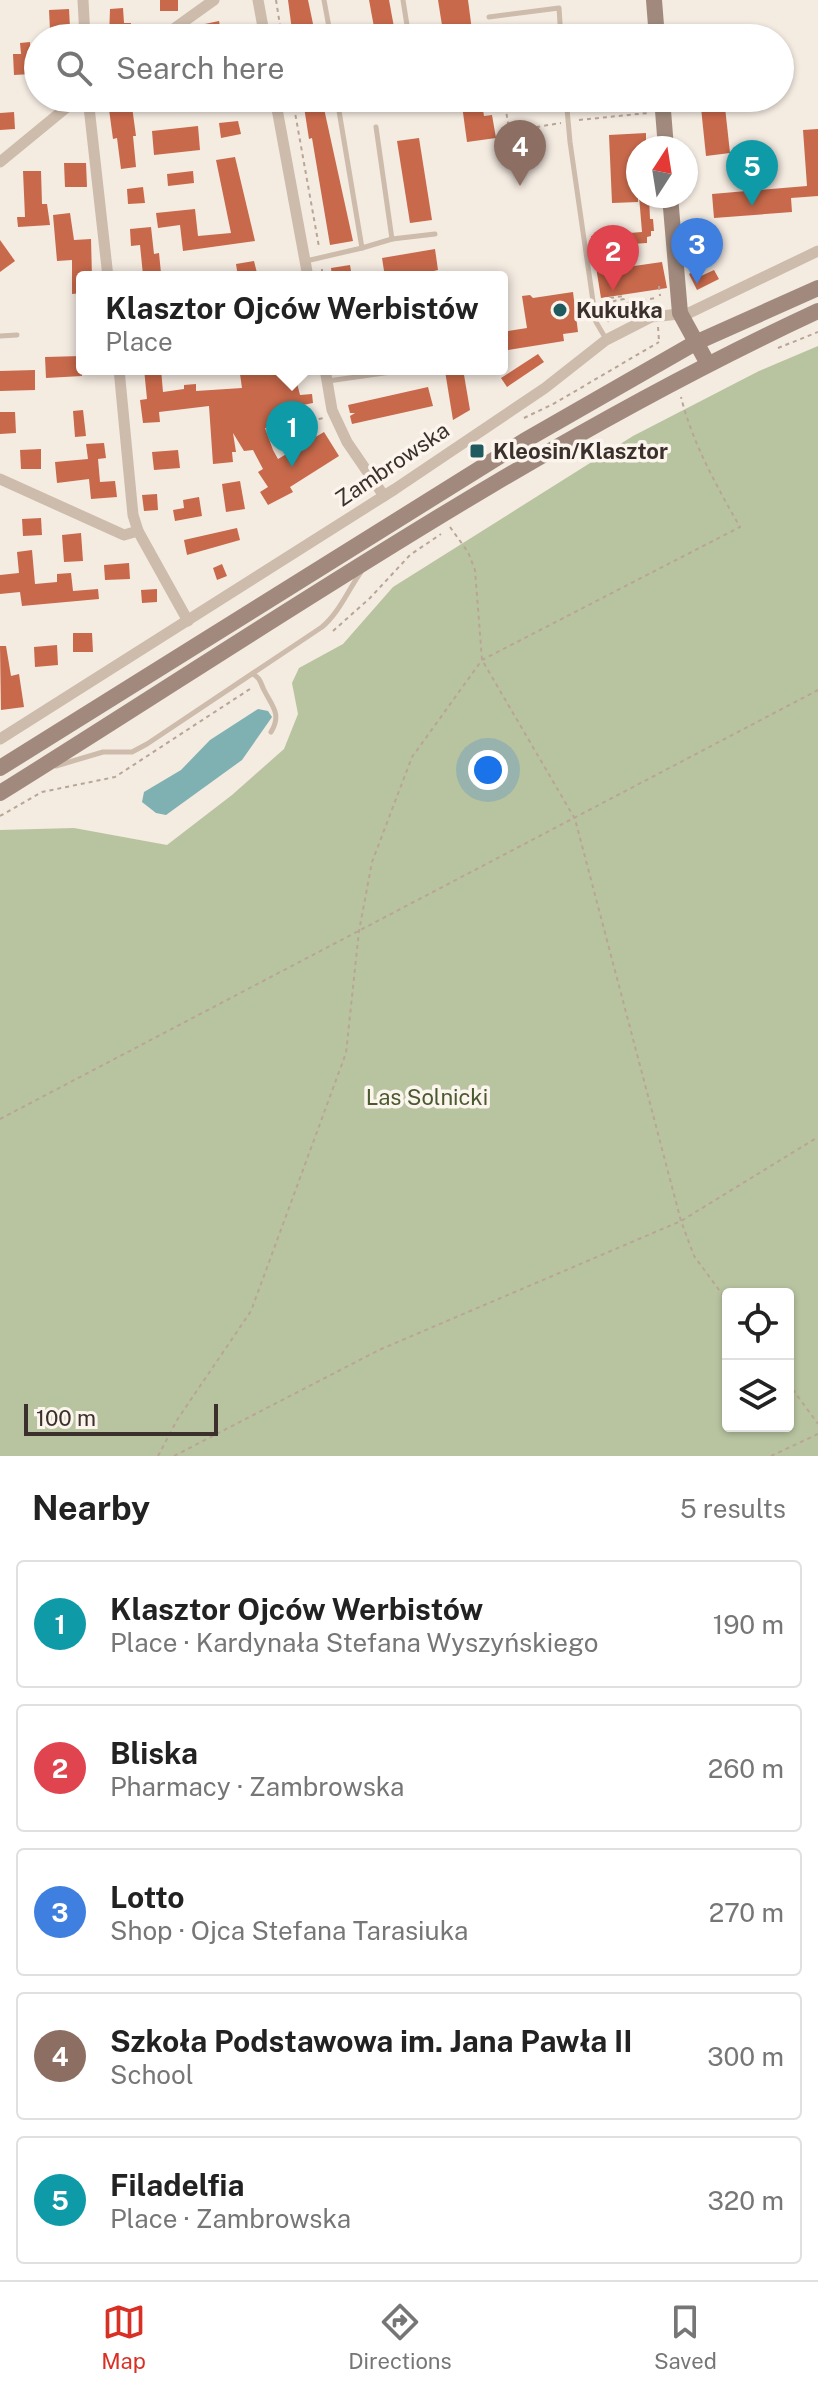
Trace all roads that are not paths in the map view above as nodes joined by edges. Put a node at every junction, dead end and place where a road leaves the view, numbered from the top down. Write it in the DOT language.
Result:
graph roads {
  1 [pos="83,0"];
  2 [pos="214,0"];
  3 [pos="258,0"];
  4 [pos="324,0"];
  5 [pos="403,0"];
  6 [pos="654,0"];
  7 [pos="489,17"];
  8 [pos="84,24"];
  9 [pos="181,24"];
  10 [pos="262,24"];
  11 [pos="328,24"];
  12 [pos="407,24"];
  13 [pos="560,24"];
  14 [pos="656,24"];
  15 [pos="61,112"];
  16 [pos="90,112"];
  17 [pos="278,112"];
  18 [pos="340,112"];
  19 [pos="567,112"];
  20 [pos="663,112"];
  21 [pos="376,127"];
  22 [pos="665,136"];
  23 [pos="0,162"];
  24 [pos="671,208"];
  25 [pos="435,234"];
  26 [pos="392,239"];
  27 [pos="362,248"];
  28 [pos="818,251"];
  29 [pos="305,261"];
  30 [pos="107,271"];
  31 [pos="307,271"];
  32 [pos="818,288"];
  33 [pos="818,311"];
  34 [pos="680,313"];
  35 [pos="17,335"];
  36 [pos="0,336"];
  37 [pos="606,340"];
  38 [pos="695,343"];
  39 [pos="708,364"];
  40 [pos="120,375"];
  41 [pos="326,375"];
  42 [pos="0,479"];
  43 [pos="384,496"];
  44 [pos="138,531"];
  45 [pos="367,563"];
  46 [pos="188,621"];
  47 [pos="253,674"];
  48 [pos="271,732"];
  49 [pos="0,739"];
  50 [pos="0,768"];
  51 [pos="28,775"];
  52 [pos="0,793"];
  1 -- 8 [label="street"];
  2 -- 9 [label="street"];
  3 -- 10 [label="street"];
  4 -- 11 [label="lane"];
  5 -- 12 [label="lane"];
  6 -- 14 [label="main road"];
  7 -- 13 [label="lane"];
  15 -- 23 [label="street"];
  16 -- 30 [label="street"];
  17 -- 29 [label="street"];
  18 -- 27 [label="lane"];
  19 -- 37 [label="lane"];
  20 -- 22 [label="main road"];
  21 -- 26 [label="lane"];
  24 -- 34 [label="main road"];
  25 -- 26 [label="lane"];
  26 -- 27 [label="lane"];
  27 -- 29 [label="lane"];
  28 -- 34 [label="street, Zambrowska"];
  29 -- 31 [label="street"];
  32 -- 38 [label="main road"];
  33 -- 39 [label="main road"];
  34 -- 37 [label="street, Zambrowska"];
  34 -- 38 [label="main road"];
  35 -- 36 [label="lane"];
  37 -- 43 [label="street, Zambrowska"];
  38 -- 39 [label="main road"];
  38 -- 50 [label="main road"];
  39 -- 45 [label="main road"];
  40 -- 44 [label="street"];
  41 -- 43 [label="street"];
  42 -- 44 [label="street"];
  43 -- 46 [label="street, Zambrowska"];
  44 -- 46 [label="street"];
  45 -- 47 [label="lane"];
  45 -- 51 [label="main road"];
  46 -- 49 [label="street, Zambrowska"];
  47 -- 48 [label="lane"];
  47 -- 51 [label="lane"];
  51 -- 52 [label="main road"];
}
